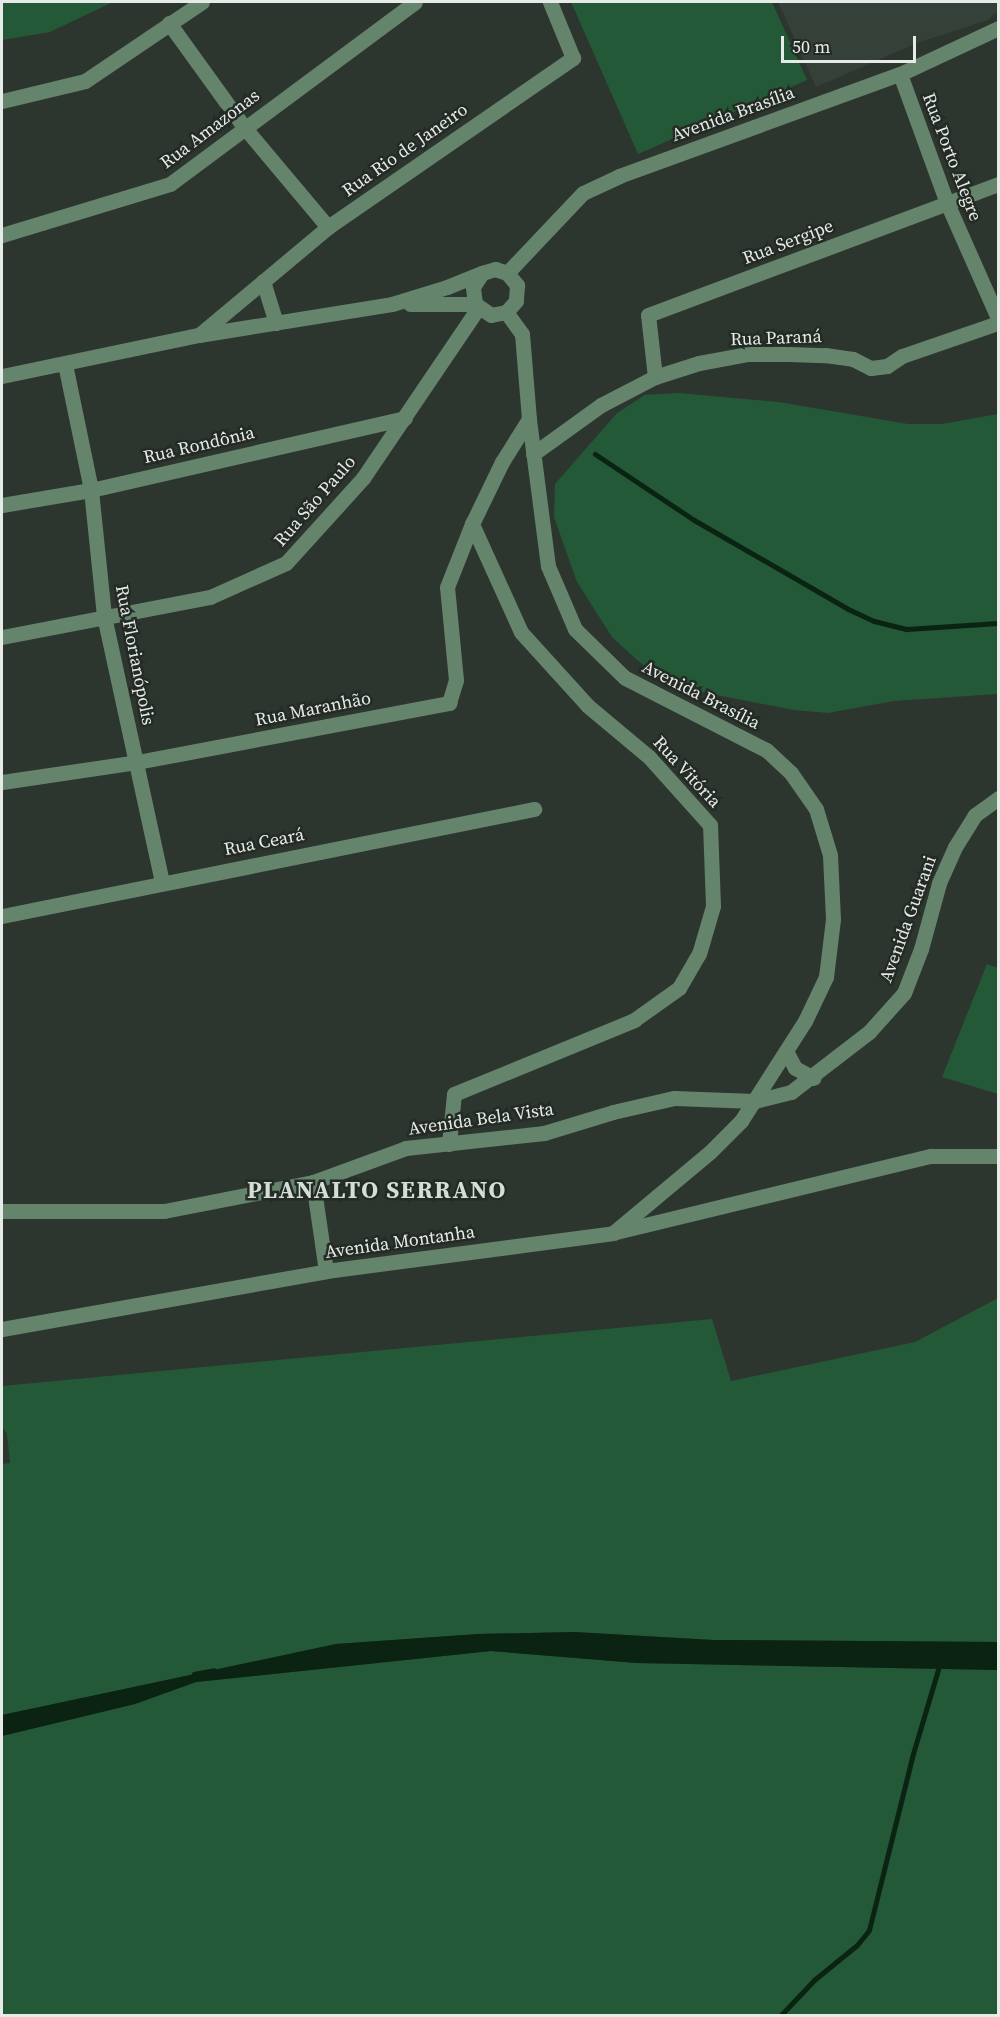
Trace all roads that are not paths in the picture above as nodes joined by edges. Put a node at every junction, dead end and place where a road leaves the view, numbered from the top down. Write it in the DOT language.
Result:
graph roads {
  1 [pos="202,2"];
  2 [pos="415,2"];
  3 [pos="550,2"];
  4 [pos="169,23"];
  5 [pos="999,28"];
  6 [pos="900,74"];
  7 [pos="2,101"];
  8 [pos="244,127"];
  9 [pos="999,184"];
  10 [pos="947,203"];
  11 [pos="328,227"];
  12 [pos="2,235"];
  13 [pos="483,273"];
  14 [pos="507,273"];
  15 [pos="263,281"];
  16 [pos="392,304"];
  17 [pos="476,306"];
  18 [pos="506,312"];
  19 [pos="999,318"];
  20 [pos="276,323"];
  21 [pos="999,323"];
  22 [pos="199,335"];
  23 [pos="65,364"];
  24 [pos="2,376"];
  25 [pos="655,377"];
  26 [pos="405,417"];
  27 [pos="529,419"];
  28 [pos="533,454"];
  29 [pos="91,490"];
  30 [pos="2,505"];
  31 [pos="472,524"];
  32 [pos="104,616"];
  33 [pos="2,637"];
  34 [pos="137,762"];
  35 [pos="2,782"];
  36 [pos="999,798"];
  37 [pos="534,809"];
  38 [pos="162,882"];
  39 [pos="2,916"];
  40 [pos="786,1051"];
  41 [pos="814,1077"];
  42 [pos="755,1101"];
  43 [pos="449,1144"];
  44 [pos="999,1156"];
  45 [pos="313,1182"];
  46 [pos="2,1211"];
  47 [pos="613,1233"];
  48 [pos="326,1271"];
  49 [pos="2,1329"];
  1 -- 4 [label="street"];
  2 -- 8 [label="street, Rua Amazonas"];
  3 -- 11 [label="street, Rua Rio de Janeiro"];
  4 -- 7 [label="street"];
  4 -- 8 [label="street"];
  5 -- 6 [label="street, Avenida Brasília"];
  6 -- 10 [label="street, Rua Porto Alegre"];
  6 -- 14 [label="street, Avenida Brasília"];
  8 -- 11 [label="street"];
  8 -- 12 [label="street, Rua Amazonas"];
  9 -- 10 [label="street, Rua Sergipe"];
  10 -- 19 [label="street, Rua Porto Alegre"];
  10 -- 25 [label="street, Rua Sergipe"];
  11 -- 15 [label="street, Rua Rio de Janeiro"];
  13 -- 14 [label="street"];
  13 -- 16 [label="street, Rua Rio de Janeiro"];
  13 -- 17 [label="street"];
  14 -- 18 [label="street"];
  15 -- 20 [label="street"];
  15 -- 22 [label="street, Rua Rio de Janeiro"];
  16 -- 17 [label="street, Rua Rio de Janeiro"];
  16 -- 20 [label="street, Rua Rio de Janeiro"];
  17 -- 18 [label="street"];
  17 -- 26 [label="street, Rua São Paulo"];
  18 -- 27 [label="street, Avenida Brasília"];
  20 -- 22 [label="street, Rua Rio de Janeiro"];
  21 -- 25 [label="street, Rua Paraná"];
  22 -- 23 [label="street, Rua Rio de Janeiro"];
  23 -- 24 [label="street, Rua Rio de Janeiro"];
  23 -- 29 [label="street, Rua Florianópolis"];
  25 -- 28 [label="street, Rua Paraná"];
  26 -- 29 [label="street, Rua Rondônia"];
  26 -- 32 [label="street, Rua São Paulo"];
  27 -- 28 [label="street, Avenida Brasília"];
  27 -- 31 [label="street"];
  28 -- 40 [label="street, Avenida Brasília"];
  29 -- 30 [label="street, Rua Rondônia"];
  29 -- 32 [label="street, Rua Florianópolis"];
  31 -- 34 [label="street, Rua Maranhão"];
  31 -- 43 [label="street, Rua Vitória"];
  32 -- 33 [label="street, Rua São Paulo"];
  32 -- 34 [label="street, Rua Florianópolis"];
  34 -- 35 [label="street, Rua Maranhão"];
  34 -- 38 [label="street, Rua Florianópolis"];
  36 -- 41 [label="street, Avenida Guarani"];
  37 -- 38 [label="street, Rua Ceará"];
  38 -- 39 [label="street, Rua Ceará"];
  40 -- 41 [label="street"];
  40 -- 42 [label="street, Avenida Brasília"];
  41 -- 42 [label="street, Avenida Guarani"];
  42 -- 43 [label="street, Avenida Bela Vista"];
  42 -- 47 [label="street"];
  43 -- 45 [label="street, Avenida Bela Vista"];
  44 -- 47 [label="street, Avenida Montanha"];
  45 -- 46 [label="street, Avenida Bela Vista"];
  45 -- 48 [label="street"];
  47 -- 48 [label="street, Avenida Montanha"];
  48 -- 49 [label="street, Avenida Montanha"];
}
